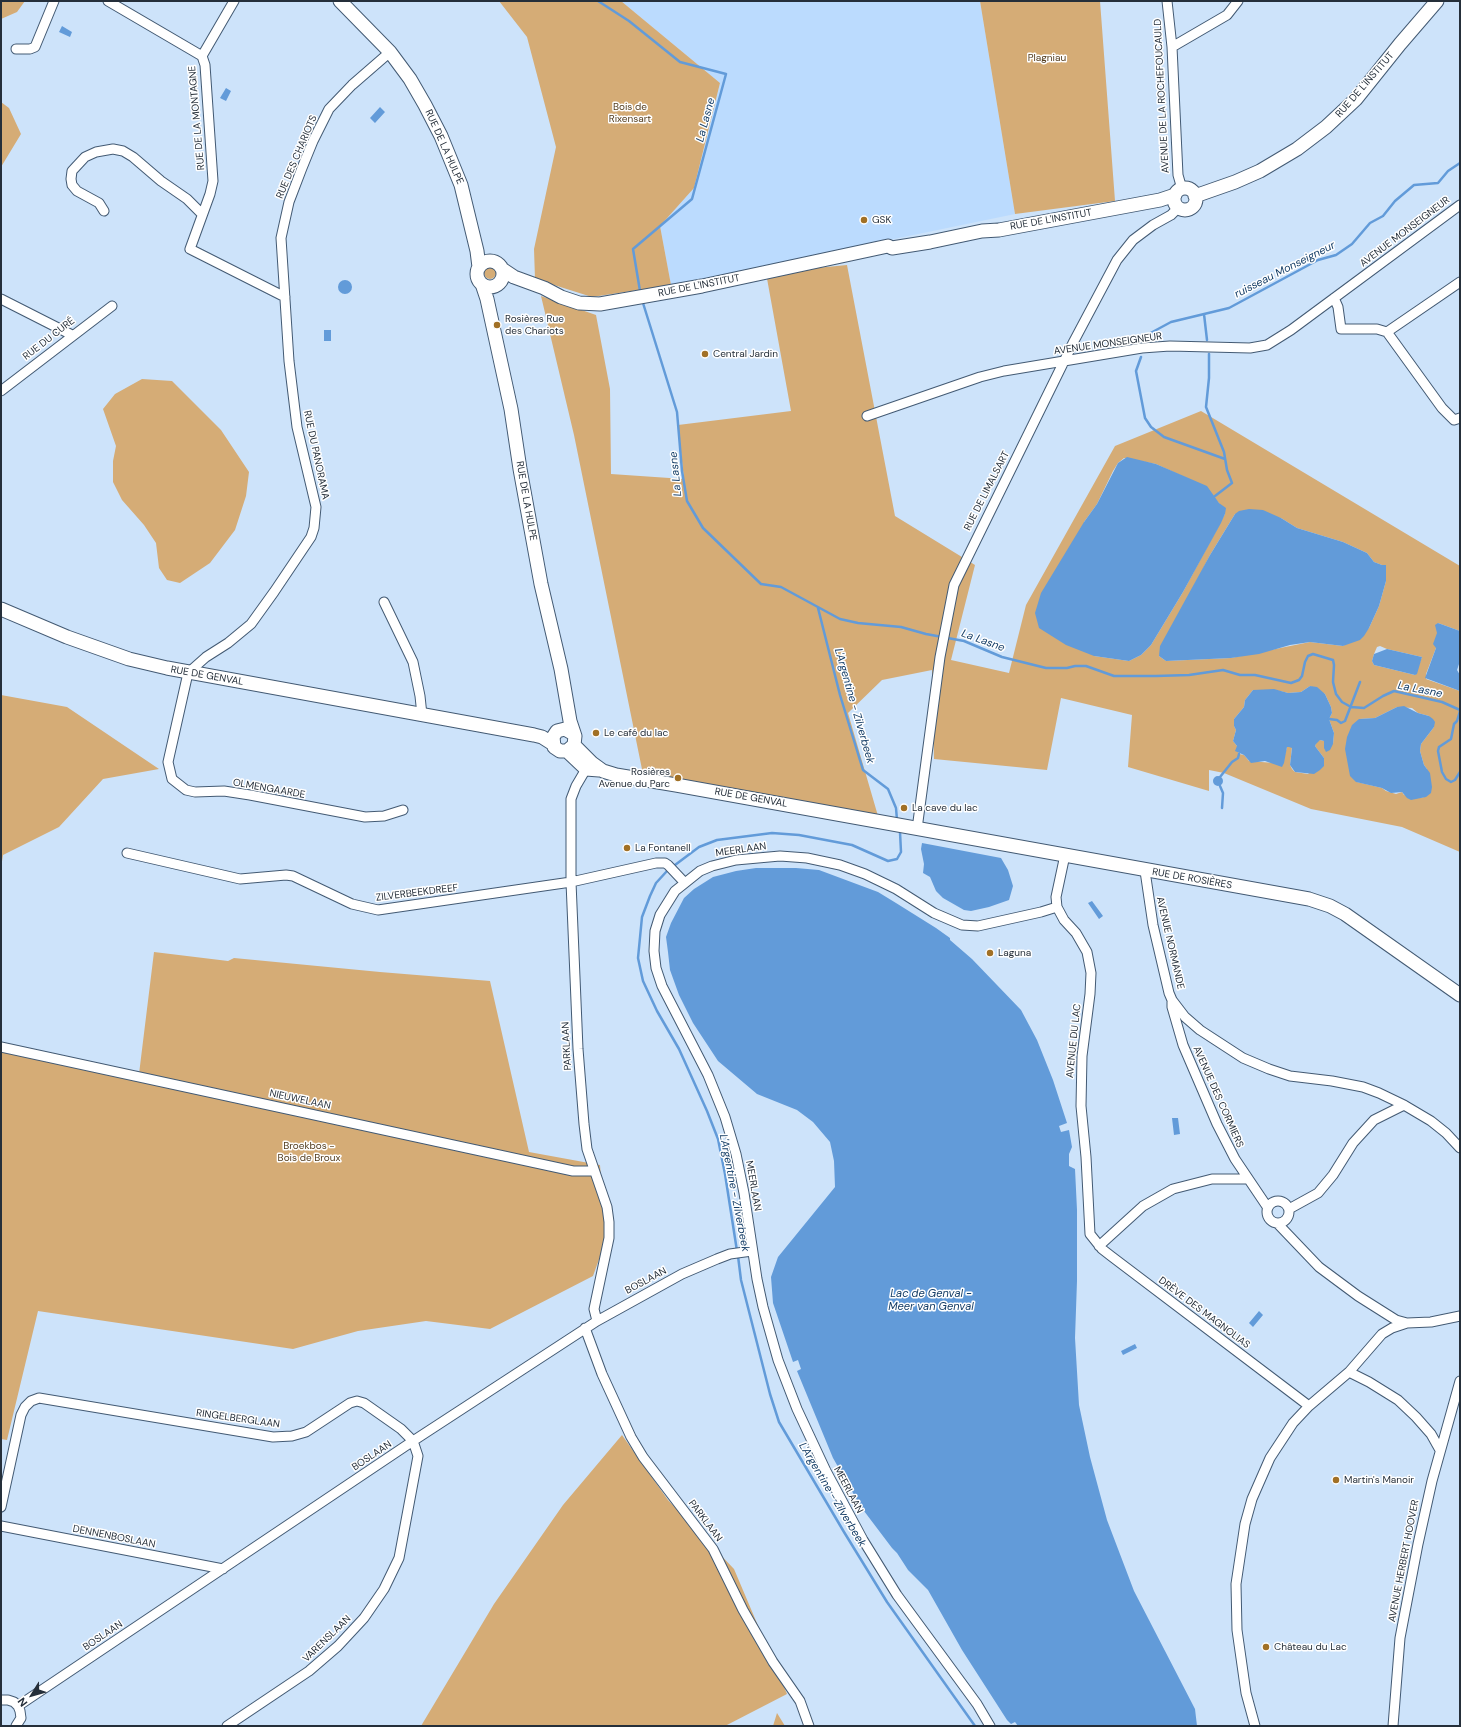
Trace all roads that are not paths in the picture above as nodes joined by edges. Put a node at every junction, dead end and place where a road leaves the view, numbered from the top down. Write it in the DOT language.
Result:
graph roads {
  1 [pos="54,1"];
  2 [pos="108,1"];
  3 [pos="340,1"];
  4 [pos="1167,1"];
  5 [pos="1238,1"];
  6 [pos="1437,1"];
  7 [pos="230,2"];
  8 [pos="1172,47"];
  9 [pos="16,49"];
  10 [pos="390,52"];
  11 [pos="202,56"];
  12 [pos="1178,192"];
  13 [pos="1195,196"];
  14 [pos="1460,205"];
  15 [pos="1178,208"];
  16 [pos="104,211"];
  17 [pos="202,214"];
  18 [pos="484,264"];
  19 [pos="495,280"];
  20 [pos="1460,282"];
  21 [pos="285,297"];
  22 [pos="1334,298"];
  23 [pos="1,299"];
  24 [pos="112,306"];
  25 [pos="1387,332"];
  26 [pos="72,335"];
  27 [pos="1064,361"];
  28 [pos="1,391"];
  29 [pos="866,416"];
  30 [pos="1460,418"];
  31 [pos="384,602"];
  32 [pos="1,609"];
  33 [pos="188,673"];
  34 [pos="422,715"];
  35 [pos="560,739"];
  36 [pos="586,769"];
  37 [pos="603,771"];
  38 [pos="403,810"];
  39 [pos="898,825"];
  40 [pos="917,829"];
  41 [pos="127,853"];
  42 [pos="1065,855"];
  43 [pos="1145,871"];
  44 [pos="571,882"];
  45 [pos="684,882"];
  46 [pos="1057,907"];
  47 [pos="1460,995"];
  48 [pos="1172,1000"];
  49 [pos="1,1047"];
  50 [pos="1404,1105"];
  51 [pos="1460,1148"];
  52 [pos="594,1171"];
  53 [pos="1247,1179"];
  54 [pos="1260,1195"];
  55 [pos="1275,1201"];
  56 [pos="1287,1206"];
  57 [pos="1268,1208"];
  58 [pos="1281,1221"];
  59 [pos="1090,1234"];
  60 [pos="1099,1246"];
  61 [pos="752,1251"];
  62 [pos="1460,1316"];
  63 [pos="597,1321"];
  64 [pos="1407,1323"];
  65 [pos="585,1328"];
  66 [pos="1349,1372"];
  67 [pos="1460,1381"];
  68 [pos="1309,1406"];
  69 [pos="413,1441"];
  70 [pos="1440,1450"];
  71 [pos="1,1507"];
  72 [pos="1,1526"];
  73 [pos="223,1569"];
  74 [pos="1,1700"];
  75 [pos="18,1706"];
  76 [pos="16,1726"];
  77 [pos="227,1726"];
  78 [pos="809,1726"];
  79 [pos="990,1726"];
  80 [pos="1255,1726"];
  81 [pos="1393,1726"];
  1 -- 9 [label="street"];
  2 -- 11 [label="street, RUE DE LA MONTAGNE"];
  3 -- 10 [label="street, RUE DE LA HULPE"];
  4 -- 8 [label="street, AVENUE DE LA ROCHEFOUCAULD"];
  5 -- 8 [label="street"];
  6 -- 13 [label="street, RUE DE L'INSTITUT"];
  7 -- 11 [label="street"];
  8 -- 12 [label="street, AVENUE DE LA ROCHEFOUCAULD"];
  10 -- 18 [label="street, RUE DE LA HULPE"];
  10 -- 21 [label="street, RUE DES CHARIOTS"];
  11 -- 17 [label="street, RUE DE LA MONTAGNE"];
  12 -- 13 [label="street"];
  12 -- 15 [label="street"];
  12 -- 19 [label="street, RUE DE L'INSTITUT"];
  13 -- 15 [label="street"];
  14 -- 22 [label="street, AVENUE MONSEIGNEUR"];
  15 -- 27 [label="street, RUE DE LIMALSART"];
  16 -- 17 [label="street"];
  17 -- 21 [label="street, RUE DE LA MONTAGNE"];
  18 -- 19 [label="street"];
  18 -- 19 [label="street, RUE DE LA HULPE"];
  19 -- 35 [label="street, RUE DE LA HULPE"];
  20 -- 25 [label="street"];
  21 -- 33 [label="street, RUE DU PANORAMA"];
  22 -- 25 [label="street"];
  22 -- 27 [label="street, AVENUE MONSEIGNEUR"];
  23 -- 26 [label="street"];
  24 -- 26 [label="street, RUE DU CURÉ"];
  25 -- 30 [label="street"];
  26 -- 28 [label="street, RUE DU CURÉ"];
  27 -- 29 [label="street, AVENUE MONSEIGNEUR"];
  27 -- 40 [label="street, RUE DE LIMALSART"];
  31 -- 34 [label="street"];
  32 -- 33 [label="street, RUE DE GENVAL"];
  33 -- 34 [label="street, RUE DE GENVAL"];
  33 -- 38 [label="street, OLMENGAARDE"];
  34 -- 35 [label="street, RUE DE GENVAL"];
  35 -- 36 [label="street"];
  35 -- 37 [label="street, RUE DE GENVAL"];
  36 -- 37 [label="street, RUE DE GENVAL"];
  36 -- 44 [label="street, PARKLAAN"];
  37 -- 39 [label="street, RUE DE GENVAL"];
  39 -- 40 [label="street, RUE DE ROSIÈRES"];
  40 -- 42 [label="street, RUE DE ROSIÈRES"];
  41 -- 44 [label="street, ZILVERBEEKDREEF"];
  42 -- 43 [label="street, RUE DE ROSIÈRES"];
  42 -- 46 [label="street"];
  43 -- 47 [label="street, RUE DE ROSIÈRES"];
  43 -- 48 [label="street, AVENUE NORMANDE"];
  44 -- 45 [label="street, ZILVERBEEKDREEF"];
  44 -- 52 [label="street, PARKLAAN"];
  45 -- 46 [label="street, MEERLAAN"];
  45 -- 61 [label="street, MEERLAAN"];
  46 -- 59 [label="street, AVENUE DU LAC"];
  48 -- 50 [label="street, AVENUE NORMANDE"];
  48 -- 53 [label="street, AVENUE DES CORMIERS"];
  49 -- 52 [label="street, NIEUWELAAN"];
  50 -- 51 [label="street, AVENUE NORMANDE"];
  50 -- 56 [label="street"];
  52 -- 63 [label="street, PARKLAAN"];
  53 -- 54 [label="street, AVENUE DES CORMIERS"];
  53 -- 60 [label="street"];
  54 -- 55 [label="street, AVENUE DES CORMIERS"];
  54 -- 57 [label="street, AVENUE DES CORMIERS"];
  55 -- 56 [label="street, AVENUE DES CORMIERS"];
  55 -- 57 [label="street"];
  56 -- 58 [label="street"];
  57 -- 58 [label="street, AVENUE DES CORMIERS"];
  58 -- 64 [label="street, AVENUE DES CORMIERS"];
  59 -- 60 [label="street, DRÈVE DES MAGNOLIAS"];
  60 -- 68 [label="street, DRÈVE DES MAGNOLIAS"];
  61 -- 63 [label="street, BOSLAAN"];
  61 -- 79 [label="street, MEERLAAN"];
  62 -- 64 [label="street, AVENUE DES CORMIERS"];
  63 -- 65 [label="street, BOSLAAN"];
  64 -- 66 [label="street"];
  65 -- 69 [label="street, BOSLAAN"];
  65 -- 78 [label="street, PARKLAAN"];
  66 -- 68 [label="street"];
  66 -- 70 [label="street"];
  67 -- 70 [label="street, AVENUE HERBERT HOOVER"];
  68 -- 80 [label="street"];
  69 -- 71 [label="street, RINGELBERGLAAN"];
  69 -- 73 [label="street, BOSLAAN"];
  69 -- 77 [label="street, VARENSLAAN"];
  70 -- 81 [label="street, AVENUE HERBERT HOOVER"];
  72 -- 73 [label="street, DENNENBOSLAAN"];
  73 -- 75 [label="street, BOSLAAN"];
  74 -- 75 [label="street"];
  75 -- 76 [label="street"];
}
